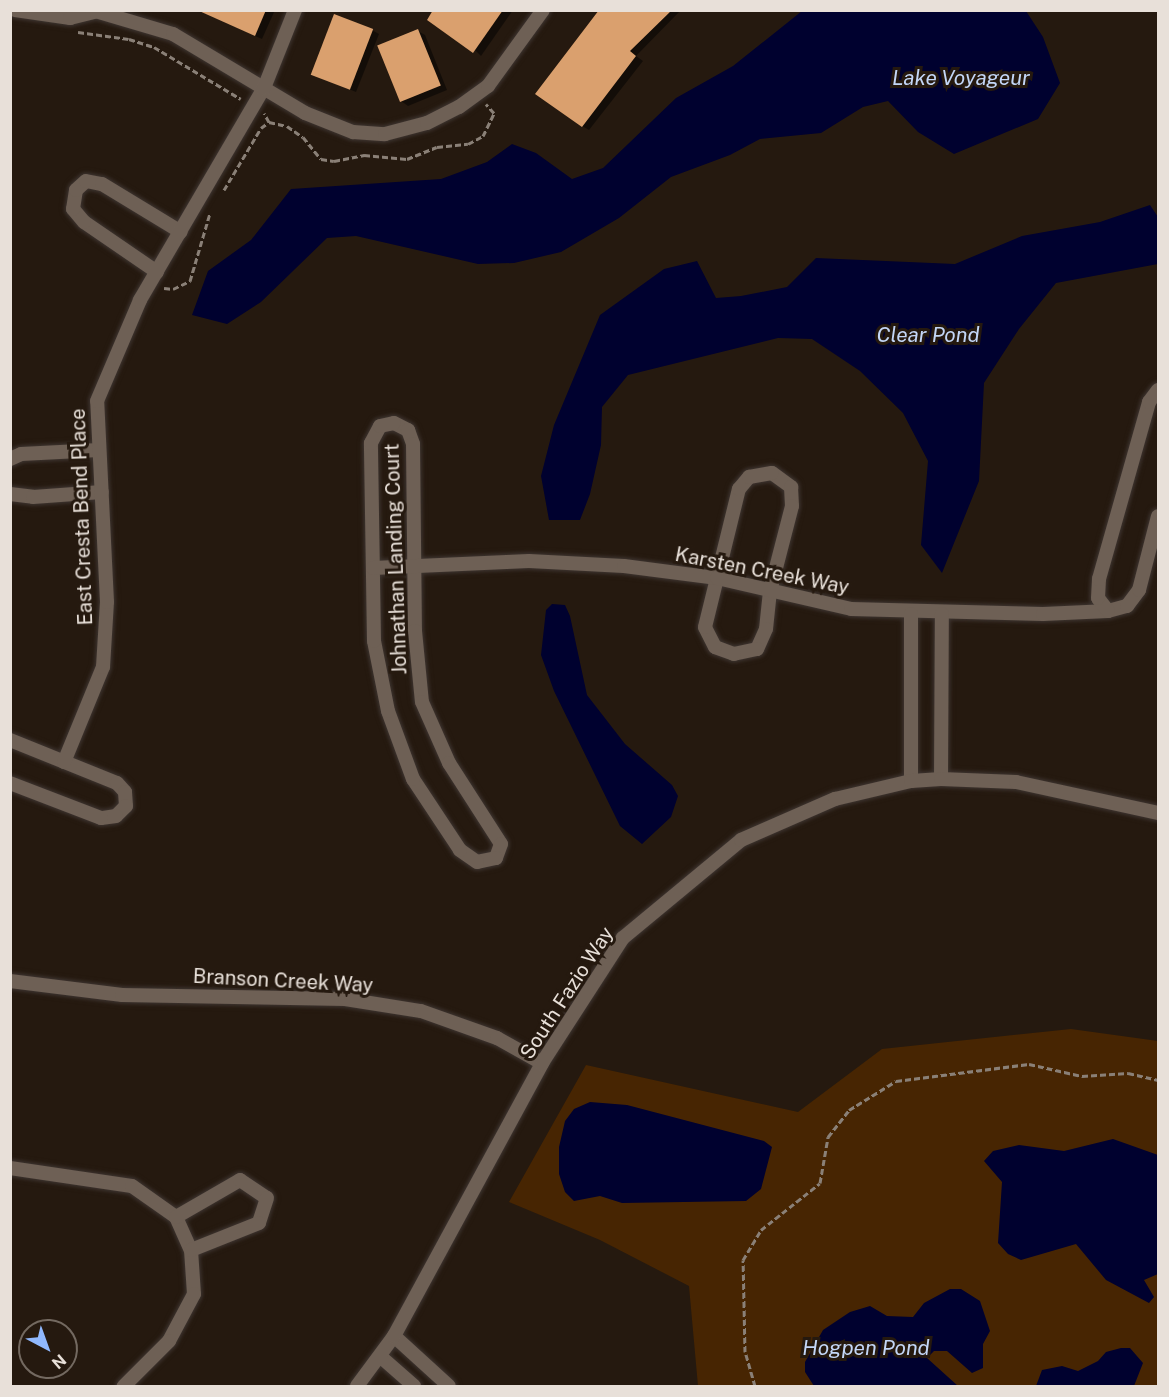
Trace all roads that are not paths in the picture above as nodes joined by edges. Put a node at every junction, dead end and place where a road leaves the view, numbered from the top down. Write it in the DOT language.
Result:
graph roads {
  1 [pos="15,10"];
  2 [pos="295,10"];
  3 [pos="543,10"];
  4 [pos="93,11"];
  5 [pos="264,88"];
  6 [pos="181,231"];
  7 [pos="154,277"];
  8 [pos="1158,390"];
  9 [pos="99,450"];
  10 [pos="10,459"];
  11 [pos="102,492"];
  12 [pos="10,494"];
  13 [pos="1158,516"];
  14 [pos="414,566"];
  15 [pos="373,568"];
  16 [pos="717,578"];
  17 [pos="770,591"];
  18 [pos="1108,611"];
  19 [pos="911,614"];
  20 [pos="942,614"];
  21 [pos="10,740"];
  22 [pos="64,762"];
  23 [pos="941,779"];
  24 [pos="911,781"];
  25 [pos="10,783"];
  26 [pos="1158,813"];
  27 [pos="10,981"];
  28 [pos="542,1064"];
  29 [pos="10,1168"];
  30 [pos="176,1216"];
  31 [pos="191,1250"];
  32 [pos="394,1336"];
  33 [pos="381,1357"];
  34 [pos="124,1386"];
  35 [pos="357,1386"];
  36 [pos="414,1386"];
  37 [pos="449,1386"];
  1 -- 4 [label="street"];
  2 -- 5 [label="street, East Cresta Bend Place"];
  3 -- 5 [label="street"];
  4 -- 5 [label="street"];
  5 -- 6 [label="street, East Cresta Bend Place"];
  6 -- 7 [label="street, East Cresta Bend Place"];
  6 -- 7 [label="street"];
  7 -- 9 [label="street, East Cresta Bend Place"];
  8 -- 18 [label="street"];
  9 -- 10 [label="street"];
  9 -- 11 [label="street, East Cresta Bend Place"];
  11 -- 12 [label="street"];
  11 -- 22 [label="street, East Cresta Bend Place"];
  13 -- 18 [label="street"];
  14 -- 15 [label="street, Karsten Creek Way"];
  14 -- 15 [label="street, Johnathan Landing Court"];
  14 -- 15 [label="street, Johnathan Landing Court"];
  14 -- 16 [label="street, Karsten Creek Way"];
  16 -- 17 [label="street, Karsten Creek Way"];
  16 -- 17 [label="street"];
  16 -- 17 [label="street"];
  17 -- 19 [label="street, Karsten Creek Way"];
  18 -- 20 [label="street, Karsten Creek Way"];
  19 -- 20 [label="street, Karsten Creek Way"];
  19 -- 24 [label="street"];
  20 -- 23 [label="street"];
  21 -- 22 [label="street"];
  22 -- 25 [label="street"];
  23 -- 24 [label="street, South Fazio Way"];
  23 -- 26 [label="street, South Fazio Way"];
  24 -- 28 [label="street, South Fazio Way"];
  27 -- 28 [label="street, Branson Creek Way"];
  28 -- 32 [label="street, South Fazio Way"];
  29 -- 30 [label="street"];
  30 -- 31 [label="street"];
  30 -- 31 [label="street"];
  31 -- 34 [label="street"];
  32 -- 33 [label="street, South Fazio Way"];
  32 -- 37 [label="street"];
  33 -- 35 [label="street, South Fazio Way"];
  33 -- 36 [label="street"];
}
